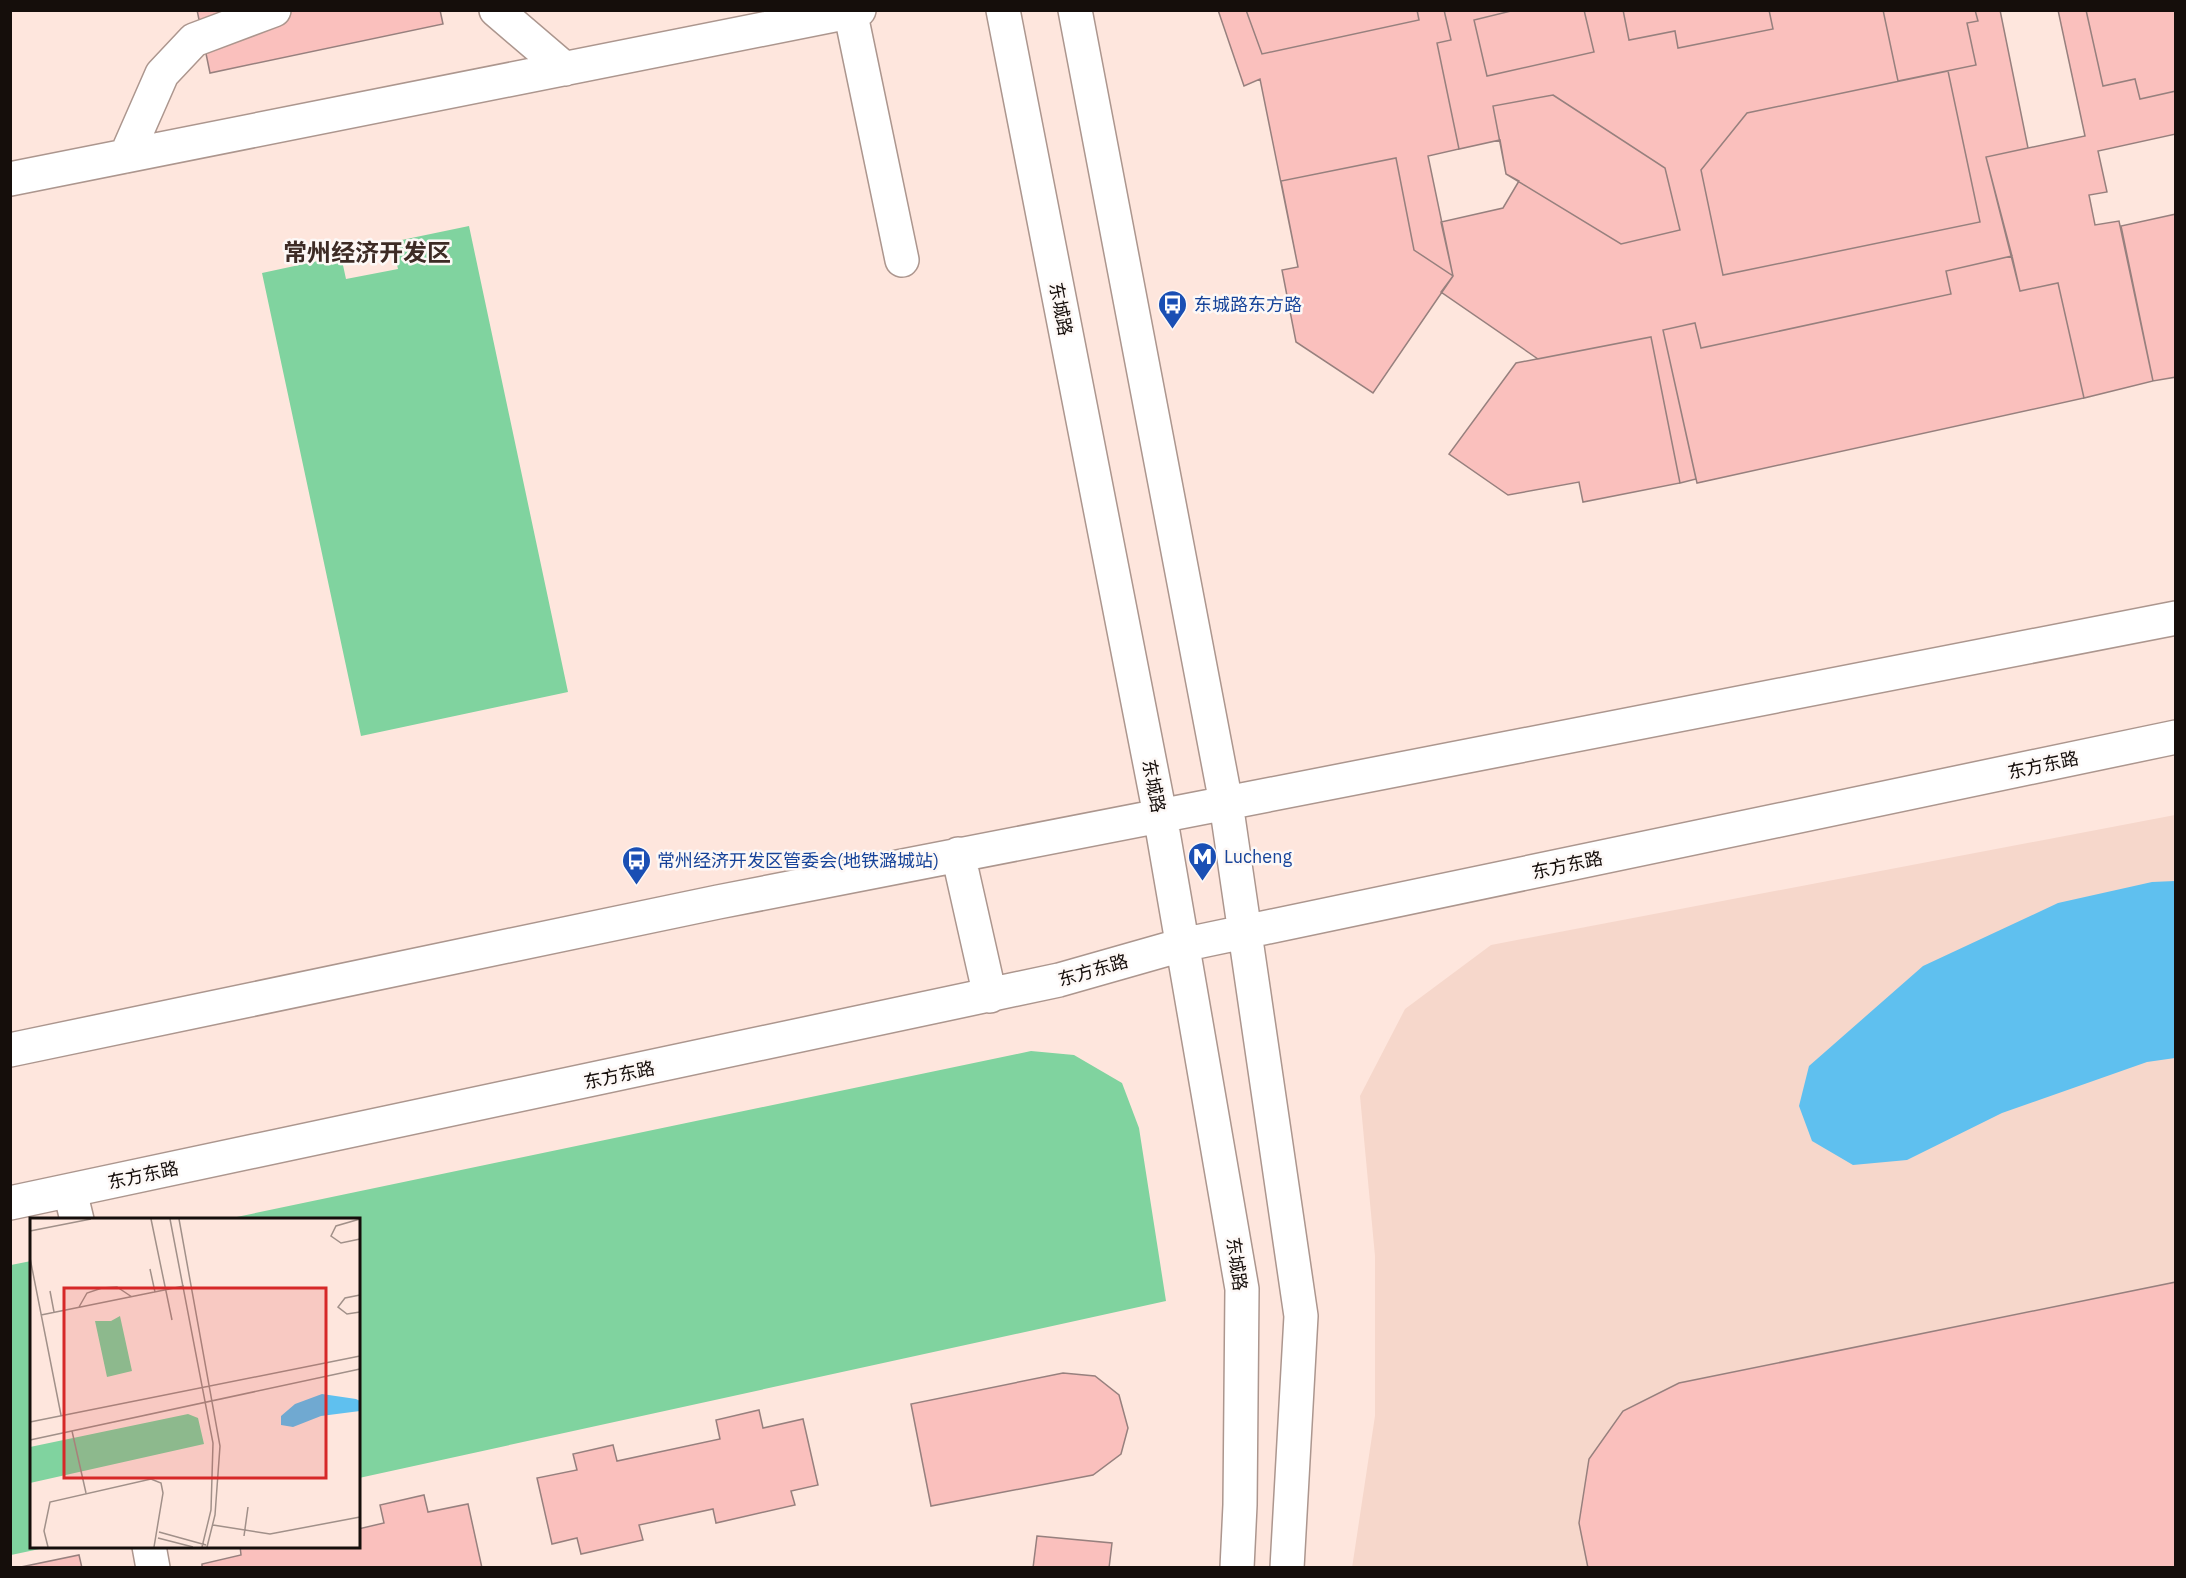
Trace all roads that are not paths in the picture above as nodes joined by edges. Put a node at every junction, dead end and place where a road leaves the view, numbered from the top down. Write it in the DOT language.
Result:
graph roads {
  1 [pos="274,10"];
  2 [pos="496,10"];
  3 [pos="1003,10"];
  4 [pos="1075,10"];
  5 [pos="853,11"];
  6 [pos="759,20"];
  7 [pos="565,69"];
  8 [pos="126,156"];
  9 [pos="10,179"];
  10 [pos="902,260"];
  11 [pos="2175,618"];
  12 [pos="2175,737"];
  13 [pos="1226,803"];
  14 [pos="1160,814"];
  15 [pos="958,854"];
  16 [pos="1246,932"];
  17 [pos="1182,945"];
  18 [pos="990,996"];
  19 [pos="10,1050"];
  20 [pos="10,1203"];
  21 [pos="73,1205"];
  22 [pos="149,1548"];
  23 [pos="153,1568"];
  24 [pos="1237,1568"];
  25 [pos="1287,1568"];
  1 -- 8 [label="main road"];
  2 -- 7 [label="main road"];
  3 -- 14 [label="main road, 东城路"];
  4 -- 13 [label="main road"];
  5 -- 6 [label="main road"];
  5 -- 10 [label="main road"];
  6 -- 7 [label="main road"];
  7 -- 8 [label="main road"];
  8 -- 9 [label="main road"];
  11 -- 13 [label="main road"];
  12 -- 16 [label="main road, 东方东路"];
  13 -- 14 [label="main road"];
  13 -- 16 [label="main road"];
  14 -- 15 [label="main road"];
  14 -- 17 [label="main road, 东城路"];
  15 -- 18 [label="main road"];
  15 -- 19 [label="main road"];
  16 -- 17 [label="main road, 东方东路"];
  16 -- 25 [label="main road"];
  17 -- 18 [label="main road, 东方东路"];
  17 -- 24 [label="main road, 东城路"];
  18 -- 21 [label="main road, 东方东路"];
  20 -- 21 [label="main road, 东方东路"];
  22 -- 23 [label="main road"];
}
